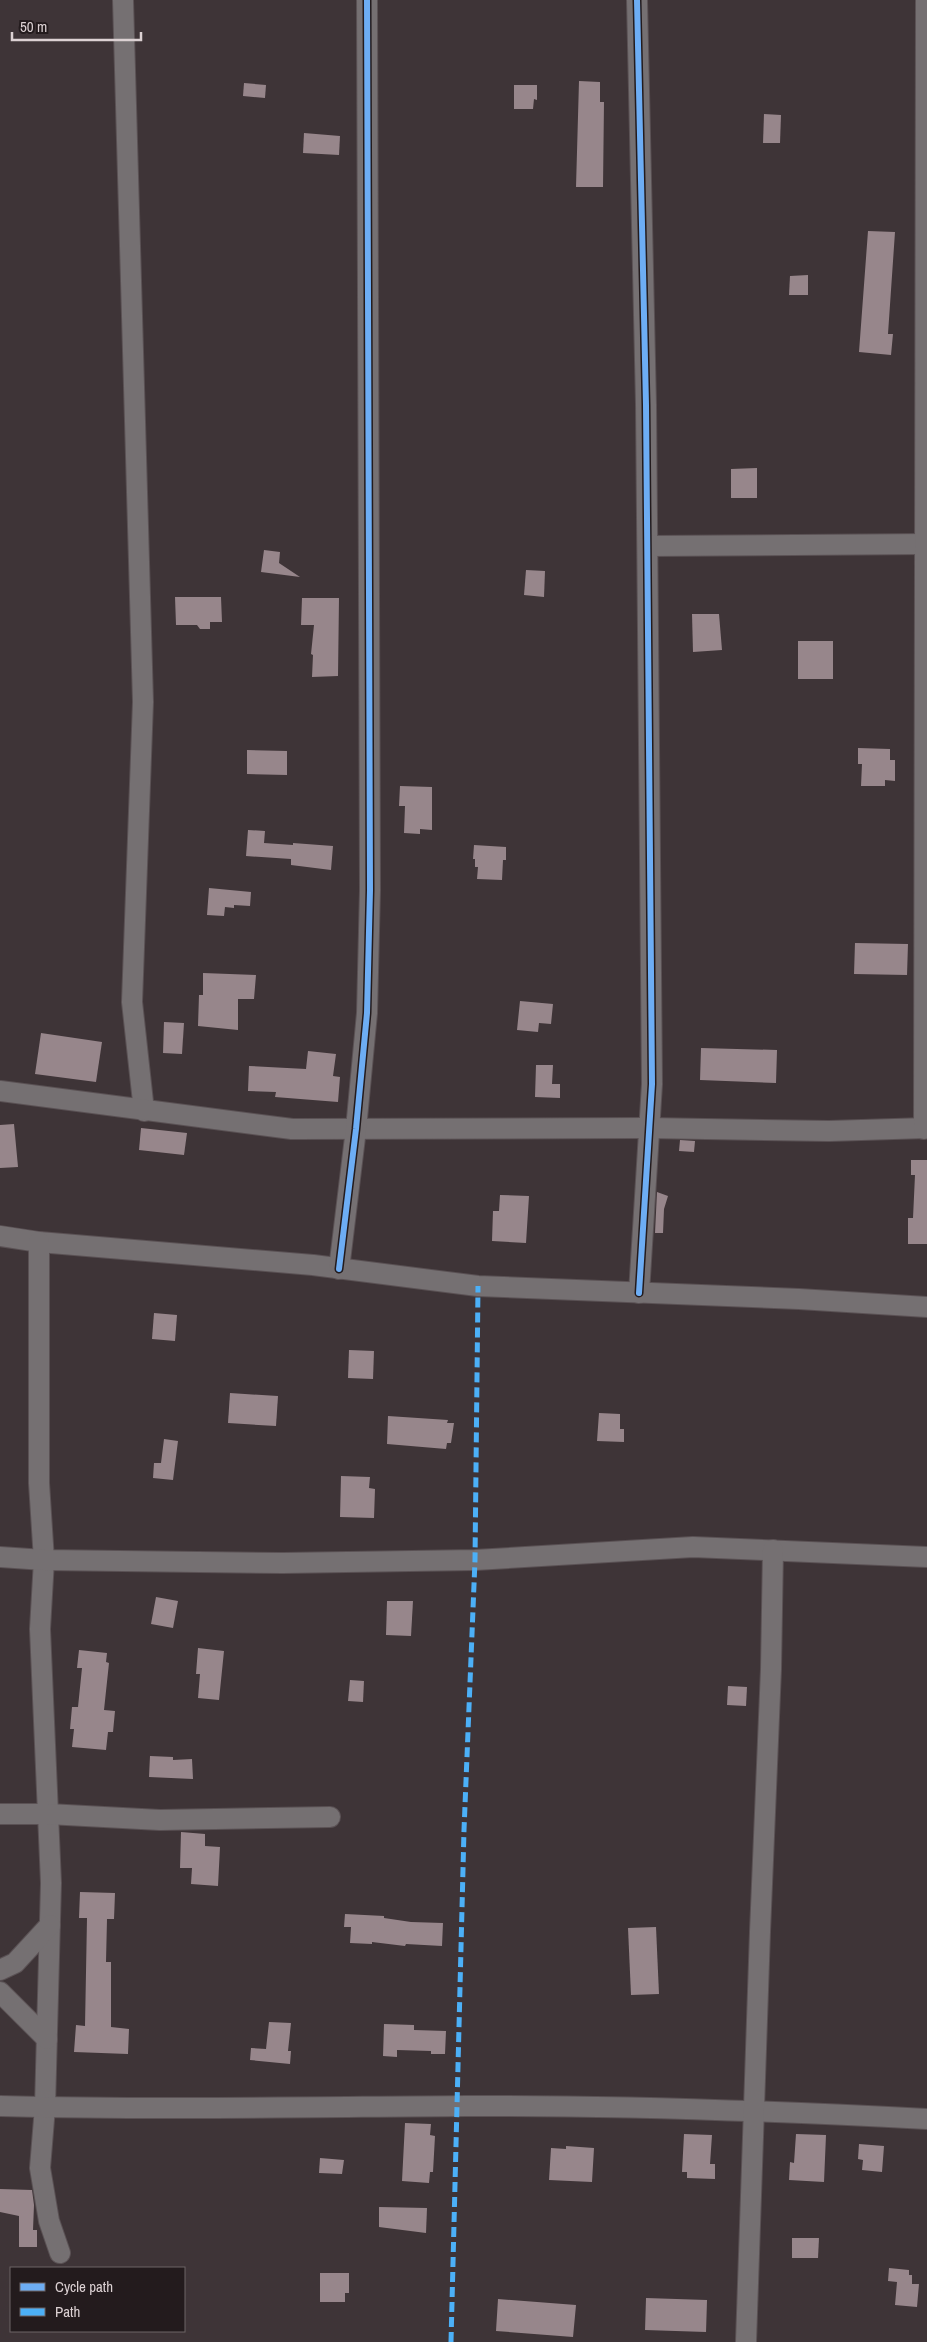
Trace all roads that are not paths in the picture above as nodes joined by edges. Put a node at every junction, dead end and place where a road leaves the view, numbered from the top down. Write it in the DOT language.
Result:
graph roads {
  1 [pos="123,0"];
  2 [pos="367,0"];
  3 [pos="637,0"];
  4 [pos="926,0"];
  5 [pos="925,544"];
  6 [pos="648,546"];
  7 [pos="0,1091"];
  8 [pos="144,1111"];
  9 [pos="648,1128"];
  10 [pos="925,1128"];
  11 [pos="356,1129"];
  12 [pos="0,1236"];
  13 [pos="39,1242"];
  14 [pos="339,1269"];
  15 [pos="639,1293"];
  16 [pos="927,1307"];
  17 [pos="773,1550"];
  18 [pos="0,1557"];
  19 [pos="927,1557"];
  20 [pos="44,1560"];
  21 [pos="0,1814"];
  22 [pos="48,1814"];
  23 [pos="330,1817"];
  24 [pos="50,1925"];
  25 [pos="0,1970"];
  26 [pos="0,1992"];
  27 [pos="47,2039"];
  28 [pos="0,2106"];
  29 [pos="45,2107"];
  30 [pos="754,2110"];
  31 [pos="927,2118"];
  32 [pos="60,2253"];
  33 [pos="746,2342"];
  1 -- 8 [label="street"];
  2 -- 11 [label="street"];
  3 -- 6 [label="street"];
  4 -- 5 [label="street"];
  5 -- 6 [label="street"];
  5 -- 10 [label="street"];
  6 -- 9 [label="street"];
  7 -- 8 [label="street"];
  8 -- 11 [label="street"];
  9 -- 10 [label="street"];
  9 -- 11 [label="street"];
  9 -- 15 [label="street"];
  11 -- 14 [label="street"];
  12 -- 13 [label="street"];
  13 -- 14 [label="street"];
  13 -- 20 [label="street"];
  14 -- 15 [label="street"];
  15 -- 16 [label="street"];
  17 -- 19 [label="street"];
  17 -- 20 [label="street"];
  17 -- 30 [label="street"];
  18 -- 20 [label="street"];
  20 -- 22 [label="street"];
  21 -- 22 [label="street"];
  22 -- 23 [label="street"];
  22 -- 24 [label="street"];
  24 -- 25 [label="street"];
  24 -- 27 [label="street"];
  26 -- 27 [label="street"];
  27 -- 29 [label="street"];
  28 -- 29 [label="street"];
  29 -- 30 [label="street"];
  29 -- 32 [label="street"];
  30 -- 31 [label="street"];
  30 -- 33 [label="street"];
}
